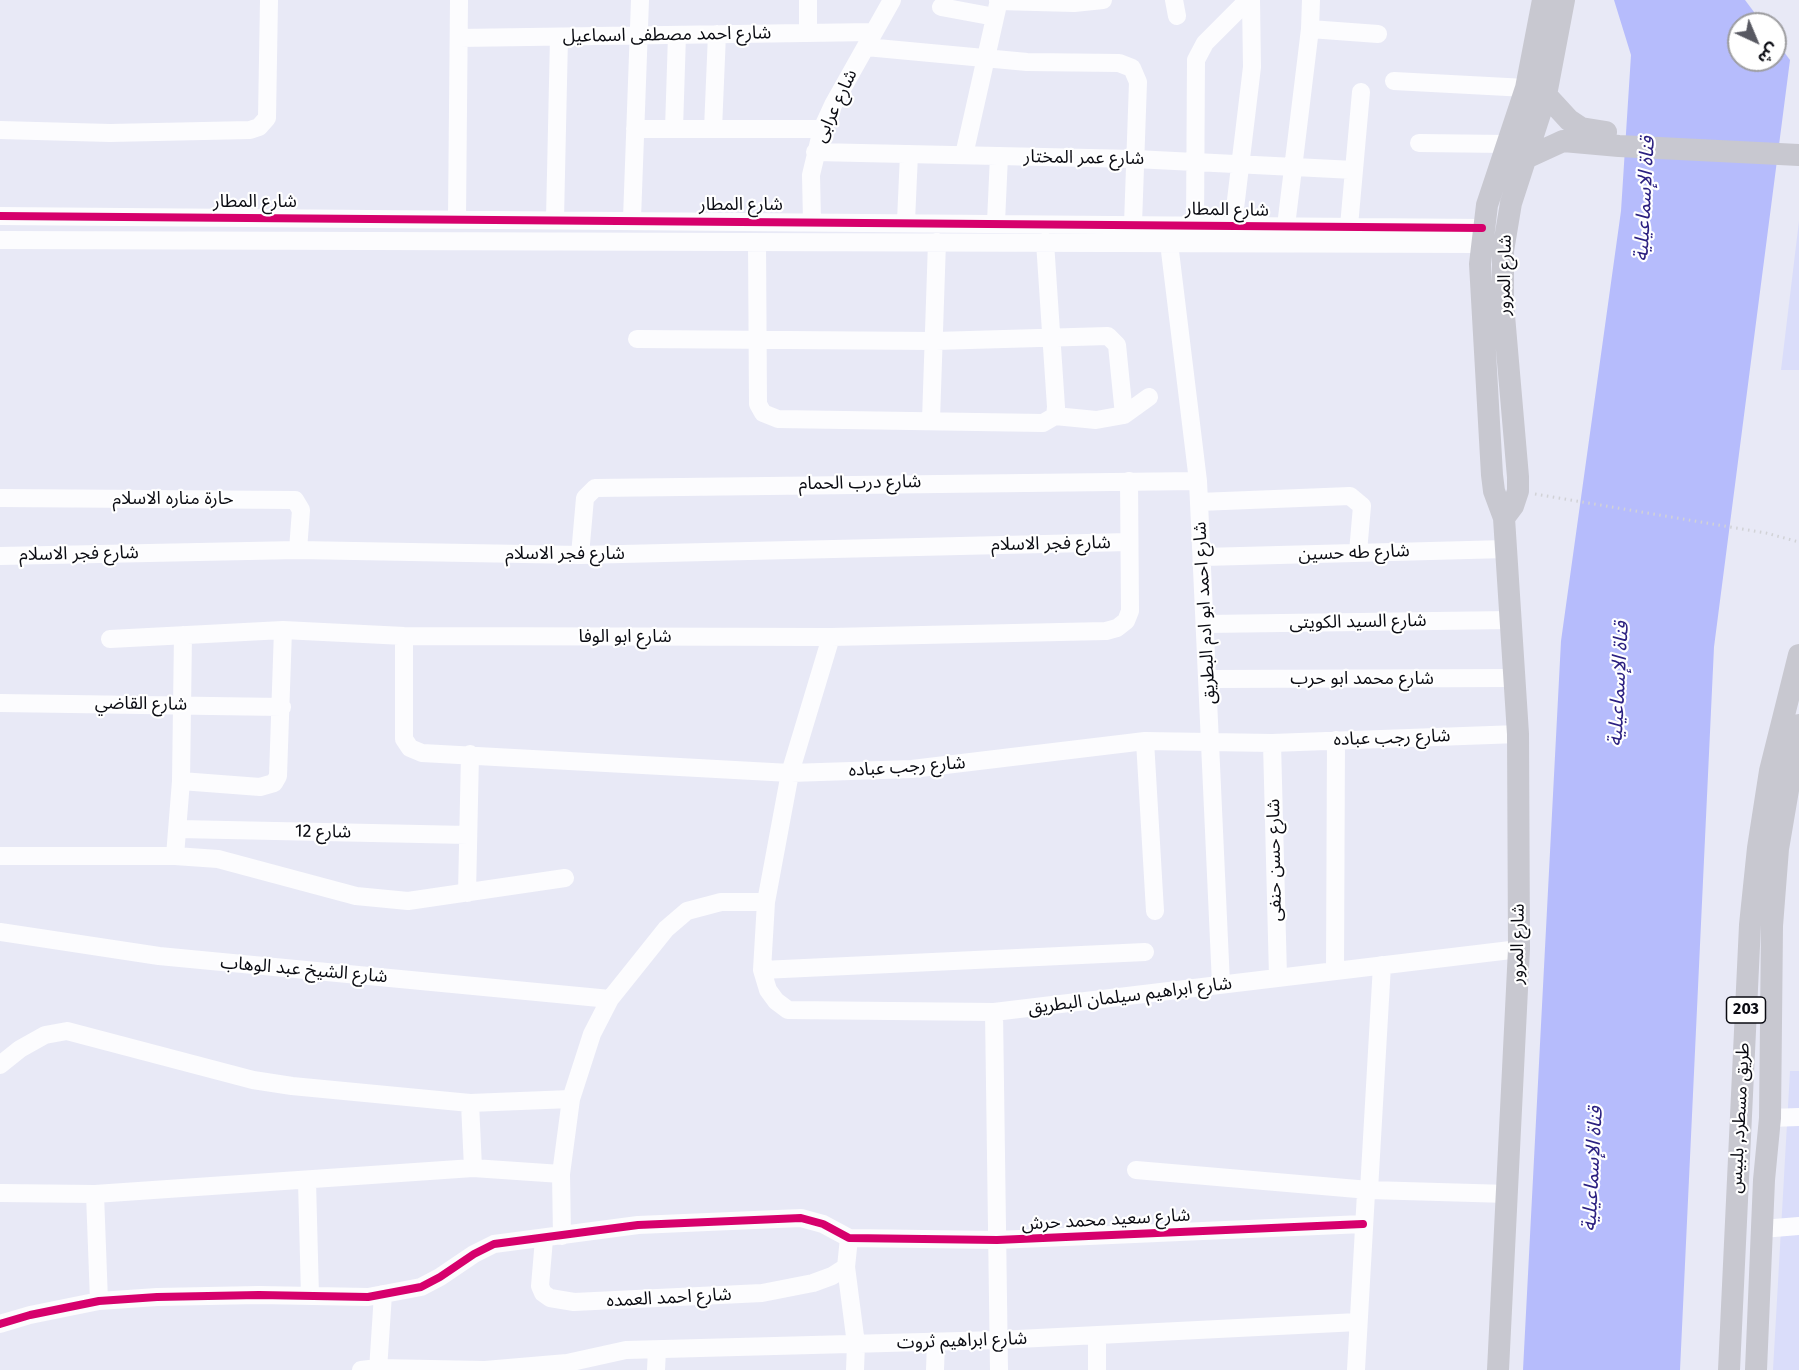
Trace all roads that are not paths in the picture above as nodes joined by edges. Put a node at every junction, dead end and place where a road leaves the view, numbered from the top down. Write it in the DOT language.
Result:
graph roads {
  1 [pos="269,0"];
  2 [pos="459,0"];
  3 [pos="640,0"];
  4 [pos="808,0"];
  5 [pos="892,0"];
  6 [pos="1250,0"];
  7 [pos="1311,0"];
  8 [pos="1543,0"];
  9 [pos="1564,0"];
  10 [pos="1097,1"];
  11 [pos="997,6"];
  12 [pos="941,7"];
  13 [pos="1310,29"];
  14 [pos="808,33"];
  15 [pos="717,34"];
  16 [pos="1378,34"];
  17 [pos="677,35"];
  18 [pos="638,36"];
  19 [pos="559,37"];
  20 [pos="459,38"];
  21 [pos="870,39"];
  22 [pos="986,58"];
  23 [pos="1394,81"];
  24 [pos="1360,92"];
  25 [pos="1536,92"];
  26 [pos="635,129"];
  27 [pos="674,129"];
  28 [pos="713,129"];
  29 [pos="822,129"];
  30 [pos="0,130"];
  31 [pos="1620,140"];
  32 [pos="1799,141"];
  33 [pos="1419,143"];
  34 [pos="1507,144"];
  35 [pos="815,153"];
  36 [pos="909,154"];
  37 [pos="1799,154"];
  38 [pos="963,156"];
  39 [pos="999,156"];
  40 [pos="1526,158"];
  41 [pos="1135,159"];
  42 [pos="1195,162"];
  43 [pos="1241,164"];
  44 [pos="1294,167"];
  45 [pos="1354,170"];
  46 [pos="0,216"];
  47 [pos="302,217"];
  48 [pos="457,218"];
  49 [pos="555,219"];
  50 [pos="632,219"];
  51 [pos="812,221"];
  52 [pos="851,221"];
  53 [pos="906,221"];
  54 [pos="996,222"];
  55 [pos="1133,224"];
  56 [pos="1195,225"];
  57 [pos="1233,225"];
  58 [pos="1286,226"];
  59 [pos="1348,226"];
  60 [pos="1482,236"];
  61 [pos="0,240"];
  62 [pos="302,241"];
  63 [pos="757,242"];
  64 [pos="852,242"];
  65 [pos="937,242"];
  66 [pos="1045,242"];
  67 [pos="1169,243"];
  68 [pos="637,339"];
  69 [pos="1050,339"];
  70 [pos="758,340"];
  71 [pos="935,341"];
  72 [pos="1149,397"];
  73 [pos="1124,415"];
  74 [pos="1055,416"];
  75 [pos="931,420"];
  76 [pos="1129,481"];
  77 [pos="1198,481"];
  78 [pos="0,498"];
  79 [pos="1199,502"];
  80 [pos="1504,518"];
  81 [pos="1129,542"];
  82 [pos="298,549"];
  83 [pos="1506,549"];
  84 [pos="1358,552"];
  85 [pos="580,555"];
  86 [pos="0,556"];
  87 [pos="1203,557"];
  88 [pos="1511,620"];
  89 [pos="1206,624"];
  90 [pos="283,630"];
  91 [pos="183,635"];
  92 [pos="404,636"];
  93 [pos="831,637"];
  94 [pos="110,639"];
  95 [pos="1799,655"];
  96 [pos="1514,678"];
  97 [pos="1209,679"];
  98 [pos="0,703"];
  99 [pos="182,705"];
  100 [pos="282,707"];
  101 [pos="1799,725"];
  102 [pos="1518,734"];
  103 [pos="1336,740"];
  104 [pos="1145,741"];
  105 [pos="1212,742"];
  106 [pos="1272,742"];
  107 [pos="470,754"];
  108 [pos="790,773"];
  109 [pos="181,782"];
  110 [pos="179,829"];
  111 [pos="468,835"];
  112 [pos="0,856"];
  113 [pos="175,856"];
  114 [pos="566,878"];
  115 [pos="467,893"];
  116 [pos="766,902"];
  117 [pos="1155,911"];
  118 [pos="0,932"];
  119 [pos="1519,949"];
  120 [pos="1144,952"];
  121 [pos="1382,965"];
  122 [pos="762,970"];
  123 [pos="1335,970"];
  124 [pos="1278,977"];
  125 [pos="1221,984"];
  126 [pos="610,999"];
  127 [pos="994,1012"];
  128 [pos="0,1065"];
  129 [pos="571,1099"];
  130 [pos="470,1103"];
  131 [pos="1770,1118"];
  132 [pos="1799,1118"];
  133 [pos="473,1168"];
  134 [pos="1136,1170"];
  135 [pos="561,1174"];
  136 [pos="1737,1180"];
  137 [pos="1764,1180"];
  138 [pos="307,1181"];
  139 [pos="1369,1190"];
  140 [pos="0,1193"];
  141 [pos="95,1194"];
  142 [pos="1508,1194"];
  143 [pos="1363,1224"];
  144 [pos="1799,1226"];
  145 [pos="1762,1229"];
  146 [pos="553,1237"];
  147 [pos="849,1238"];
  148 [pos="997,1240"];
  149 [pos="846,1267"];
  150 [pos="383,1294"];
  151 [pos="310,1296"];
  152 [pos="99,1302"];
  153 [pos="1358,1322"];
  154 [pos="0,1324"];
  155 [pos="1097,1335"];
  156 [pos="998,1340"];
  157 [pos="936,1342"];
  158 [pos="856,1344"];
  159 [pos="657,1350"];
  160 [pos="372,1369"];
  161 [pos="485,1370"];
  162 [pos="656,1370"];
  163 [pos="855,1370"];
  164 [pos="935,1370"];
  165 [pos="999,1370"];
  166 [pos="1097,1370"];
  167 [pos="1356,1370"];
  168 [pos="1498,1370"];
  169 [pos="1730,1370"];
  170 [pos="1756,1370"];
  1 -- 30 [label="street"];
  2 -- 20 [label="street"];
  3 -- 18 [label="street"];
  4 -- 14 [label="street"];
  5 -- 21 [label="street, شارع عرابى"];
  6 -- 42 [label="street"];
  6 -- 43 [label="street"];
  7 -- 13 [label="street"];
  8 -- 25 [label="main road, شارع المرور"];
  9 -- 25 [label="main road, شارع المرور"];
  10 -- 11 [label="street"];
  11 -- 12 [label="street"];
  11 -- 22 [label="street"];
  13 -- 16 [label="street"];
  13 -- 44 [label="street"];
  14 -- 15 [label="street, شارع احمد مصطفى اسماعيل"];
  14 -- 21 [label="street, شارع احمد مصطفى اسماعيل"];
  15 -- 17 [label="street, شارع احمد مصطفى اسماعيل"];
  15 -- 28 [label="street"];
  17 -- 18 [label="street, شارع احمد مصطفى اسماعيل"];
  17 -- 27 [label="street"];
  18 -- 19 [label="street, شارع احمد مصطفى اسماعيل"];
  18 -- 26 [label="street"];
  19 -- 20 [label="street, شارع احمد مصطفى اسماعيل"];
  19 -- 49 [label="street"];
  20 -- 48 [label="street"];
  21 -- 22 [label="street, شارع احمد مصطفى اسماعيل"];
  21 -- 29 [label="street, شارع عرابى"];
  22 -- 38 [label="street"];
  22 -- 41 [label="street, شارع احمد مصطفى اسماعيل"];
  23 -- 25 [label="street"];
  24 -- 45 [label="street"];
  25 -- 31 [label="main road"];
  25 -- 34 [label="main road, شارع المرور"];
  25 -- 40 [label="main road, شارع المرور"];
  26 -- 27 [label="street"];
  26 -- 50 [label="street"];
  27 -- 28 [label="street"];
  28 -- 29 [label="street"];
  29 -- 35 [label="street, شارع عرابى"];
  31 -- 32 [label="main road"];
  31 -- 37 [label="main road"];
  31 -- 40 [label="main road"];
  33 -- 34 [label="street"];
  34 -- 60 [label="main road, شارع المرور"];
  35 -- 36 [label="street, شارع عمر المختار"];
  35 -- 51 [label="street, شارع عرابى"];
  36 -- 38 [label="street, شارع عمر المختار"];
  36 -- 53 [label="street"];
  38 -- 39 [label="street, شارع عمر المختار"];
  39 -- 41 [label="street, شارع عمر المختار"];
  39 -- 54 [label="street"];
  40 -- 80 [label="main road, شارع المرور"];
  41 -- 42 [label="street, شارع عمر المختار"];
  41 -- 55 [label="street"];
  42 -- 43 [label="street, شارع عمر المختار"];
  42 -- 56 [label="street"];
  43 -- 44 [label="street, شارع عمر المختار"];
  43 -- 57 [label="street"];
  44 -- 45 [label="street, شارع عمر المختار"];
  44 -- 58 [label="street"];
  45 -- 59 [label="street"];
  46 -- 47 [label="street, شارع المطار"];
  47 -- 48 [label="street, شارع المطار"];
  47 -- 62 [label="street"];
  48 -- 49 [label="street, شارع المطار"];
  49 -- 50 [label="street, شارع المطار"];
  50 -- 51 [label="street, شارع المطار"];
  51 -- 52 [label="street, شارع المطار"];
  52 -- 53 [label="street, شارع المطار"];
  52 -- 64 [label="street"];
  53 -- 54 [label="street, شارع المطار"];
  54 -- 55 [label="street, شارع المطار"];
  55 -- 56 [label="street, شارع المطار"];
  56 -- 57 [label="street, شارع المطار"];
  57 -- 58 [label="street, شارع المطار"];
  58 -- 59 [label="street, شارع المطار"];
  59 -- 60 [label="street, شارع المطار"];
  60 -- 67 [label="street, شارع المطار"];
  60 -- 80 [label="main road, شارع المرور"];
  61 -- 62 [label="street, شارع المطار"];
  62 -- 63 [label="street, شارع المطار"];
  63 -- 64 [label="street, شارع المطار"];
  63 -- 70 [label="street"];
  64 -- 65 [label="street, شارع المطار"];
  65 -- 66 [label="street, شارع المطار"];
  65 -- 71 [label="street"];
  66 -- 67 [label="street, شارع المطار"];
  66 -- 69 [label="street"];
  67 -- 77 [label="street, شارع احمد ابو ادم البطريق"];
  68 -- 70 [label="street"];
  69 -- 71 [label="street"];
  69 -- 73 [label="street"];
  69 -- 74 [label="street"];
  70 -- 71 [label="street"];
  70 -- 75 [label="street"];
  71 -- 75 [label="street"];
  72 -- 73 [label="street"];
  73 -- 74 [label="street"];
  74 -- 75 [label="street"];
  76 -- 77 [label="street, شارع درب الحمام"];
  76 -- 81 [label="street"];
  76 -- 85 [label="street, شارع درب الحمام"];
  77 -- 79 [label="street, شارع احمد ابو ادم البطريق"];
  78 -- 82 [label="street, حارة مناره الاسلام"];
  79 -- 84 [label="street"];
  79 -- 87 [label="street, شارع احمد ابو ادم البطريق"];
  80 -- 83 [label="main road, شارع المرور"];
  81 -- 85 [label="street, شارع فجر الاسلام"];
  81 -- 93 [label="street, شارع ابو الوفا"];
  82 -- 85 [label="street, شارع فجر الاسلام"];
  82 -- 86 [label="street, شارع فجر الاسلام"];
  83 -- 84 [label="street, شارع طه حسين"];
  83 -- 88 [label="main road, شارع المرور"];
  84 -- 87 [label="street, شارع طه حسين"];
  87 -- 89 [label="street, شارع احمد ابو ادم البطريق"];
  88 -- 89 [label="street, شارع السيد الكويتى"];
  88 -- 96 [label="main road, شارع المرور"];
  89 -- 97 [label="street, شارع احمد ابو ادم البطريق"];
  90 -- 91 [label="street, شارع ابو الوفا"];
  90 -- 92 [label="street, شارع ابو الوفا"];
  90 -- 100 [label="street"];
  91 -- 94 [label="street, شارع ابو الوفا"];
  91 -- 99 [label="street"];
  92 -- 93 [label="street, شارع ابو الوفا"];
  92 -- 107 [label="street, شارع رجب عباده"];
  93 -- 108 [label="street"];
  95 -- 136 [label="main road, طريق مسطرد, بلبيس / 203"];
  96 -- 97 [label="street, شارع محمد ابو حرب"];
  96 -- 102 [label="main road, شارع المرور"];
  97 -- 105 [label="street, شارع احمد ابو ادم البطريق"];
  98 -- 99 [label="street, شارع القاضي"];
  99 -- 100 [label="street, شارع القاضي"];
  99 -- 109 [label="street"];
  100 -- 109 [label="street"];
  101 -- 131 [label="main road, طريق مسطرد, بلبيس / 203"];
  102 -- 103 [label="street, شارع رجب عباده"];
  102 -- 119 [label="main road, شارع المرور"];
  103 -- 106 [label="street, شارع رجب عباده"];
  103 -- 123 [label="street"];
  104 -- 105 [label="street, شارع رجب عباده"];
  104 -- 108 [label="street, شارع رجب عباده"];
  104 -- 117 [label="street"];
  105 -- 106 [label="street, شارع رجب عباده"];
  105 -- 125 [label="street, شارع احمد ابو ادم البطريق"];
  106 -- 124 [label="street, شارع حسن حنفى"];
  107 -- 108 [label="street, شارع رجب عباده"];
  107 -- 111 [label="street"];
  108 -- 116 [label="street"];
  109 -- 110 [label="street"];
  110 -- 111 [label="street, شارع 12"];
  110 -- 113 [label="street"];
  111 -- 115 [label="street"];
  112 -- 113 [label="street"];
  113 -- 115 [label="street"];
  114 -- 115 [label="street"];
  116 -- 122 [label="street"];
  116 -- 126 [label="street"];
  118 -- 126 [label="street, شارع الشيخ عبد الوهاب"];
  119 -- 121 [label="street, شارع ابراهيم سيلمان البطريق"];
  119 -- 142 [label="main road, شارع المرور"];
  120 -- 122 [label="street"];
  121 -- 123 [label="street, شارع ابراهيم سيلمان البطريق"];
  121 -- 139 [label="street"];
  122 -- 127 [label="street, شارع ابراهيم سيلمان البطريق"];
  123 -- 124 [label="street, شارع ابراهيم سيلمان البطريق"];
  124 -- 125 [label="street, شارع ابراهيم سيلمان البطريق"];
  125 -- 127 [label="street, شارع ابراهيم سيلمان البطريق"];
  126 -- 129 [label="street"];
  127 -- 148 [label="street"];
  128 -- 130 [label="street"];
  129 -- 130 [label="street"];
  129 -- 135 [label="street"];
  130 -- 133 [label="street"];
  131 -- 132 [label="street"];
  131 -- 137 [label="main road, طريق مسطرد, بلبيس / 203"];
  133 -- 135 [label="street"];
  133 -- 138 [label="street"];
  134 -- 139 [label="street"];
  135 -- 146 [label="street"];
  136 -- 137 [label="main road"];
  136 -- 169 [label="main road, طريق مسطرد, بلبيس / 203"];
  137 -- 145 [label="main road, طريق مسطرد, بلبيس / 203"];
  138 -- 141 [label="street"];
  138 -- 151 [label="street"];
  139 -- 142 [label="street"];
  139 -- 143 [label="street"];
  140 -- 141 [label="street"];
  141 -- 152 [label="street"];
  142 -- 168 [label="main road, شارع المرور"];
  143 -- 148 [label="street, شارع سعيد محمد حرش"];
  143 -- 153 [label="street"];
  144 -- 145 [label="street"];
  145 -- 170 [label="main road, طريق مسطرد, بلبيس / 203"];
  146 -- 147 [label="street"];
  146 -- 149 [label="street, شارع احمد العمده"];
  146 -- 150 [label="street"];
  147 -- 148 [label="street, شارع سعيد محمد حرش"];
  147 -- 149 [label="street"];
  148 -- 156 [label="street"];
  149 -- 158 [label="street"];
  150 -- 151 [label="street"];
  150 -- 160 [label="street"];
  151 -- 152 [label="street"];
  152 -- 154 [label="street"];
  153 -- 155 [label="street, شارع ابراهيم ثروت"];
  153 -- 167 [label="street"];
  155 -- 156 [label="street, شارع ابراهيم ثروت"];
  155 -- 166 [label="street"];
  156 -- 157 [label="street, شارع ابراهيم ثروت"];
  156 -- 165 [label="street"];
  157 -- 158 [label="street, شارع ابراهيم ثروت"];
  157 -- 164 [label="street"];
  158 -- 159 [label="street, شارع ابراهيم ثروت"];
  158 -- 163 [label="street"];
  159 -- 161 [label="street, شارع ابراهيم ثروت"];
  159 -- 162 [label="street"];
  160 -- 161 [label="street, شارع ابراهيم ثروت"];
}
